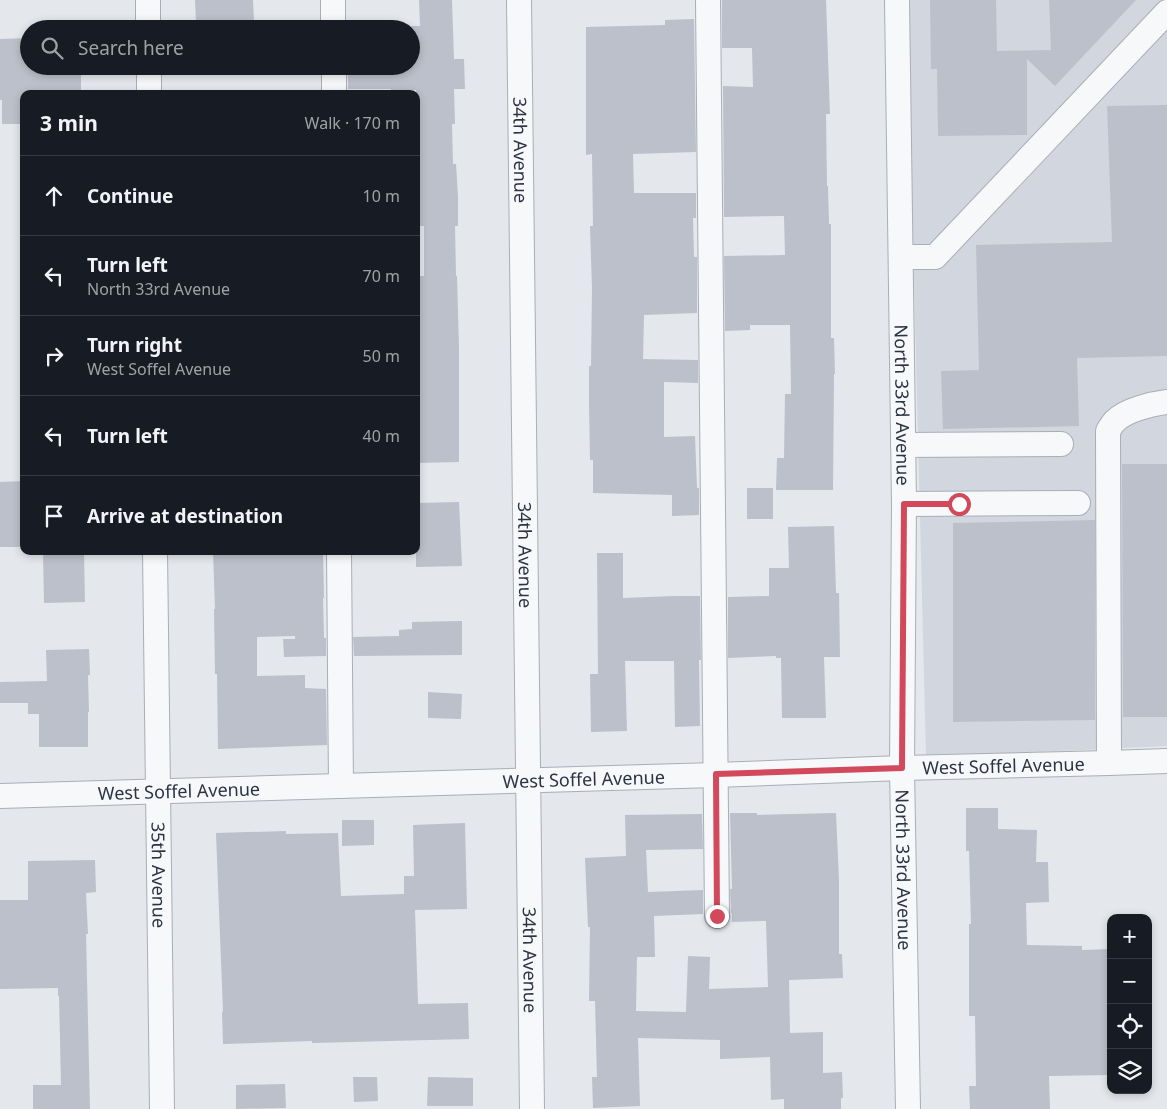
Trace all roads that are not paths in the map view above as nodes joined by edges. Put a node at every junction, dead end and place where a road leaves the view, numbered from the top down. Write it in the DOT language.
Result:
graph roads {
  1 [pos="148,0"];
  2 [pos="333,0"];
  3 [pos="519,0"];
  4 [pos="708,0"];
  5 [pos="898,0"];
  6 [pos="1167,12"];
  7 [pos="148,20"];
  8 [pos="333,20"];
  9 [pos="149,75"];
  10 [pos="334,75"];
  11 [pos="149,90"];
  12 [pos="334,90"];
  13 [pos="901,257"];
  14 [pos="1167,402"];
  15 [pos="1061,444"];
  16 [pos="903,445"];
  17 [pos="1078,503"];
  18 [pos="904,504"];
  19 [pos="155,555"];
  20 [pos="339,555"];
  21 [pos="1167,761"];
  22 [pos="1109,763"];
  23 [pos="902,768"];
  24 [pos="716,774"];
  25 [pos="528,780"];
  26 [pos="342,786"];
  27 [pos="158,791"];
  28 [pos="0,796"];
  29 [pos="717,916"];
  30 [pos="162,1109"];
  31 [pos="532,1109"];
  32 [pos="908,1109"];
  1 -- 7 [label="street"];
  2 -- 8 [label="street"];
  3 -- 25 [label="street, 34th Avenue"];
  4 -- 24 [label="street"];
  5 -- 13 [label="street, North 33rd Avenue"];
  6 -- 13 [label="street"];
  9 -- 11 [label="street"];
  10 -- 12 [label="street"];
  13 -- 16 [label="street, North 33rd Avenue"];
  14 -- 22 [label="street"];
  15 -- 16 [label="street"];
  16 -- 18 [label="street, North 33rd Avenue"];
  17 -- 18 [label="street"];
  18 -- 23 [label="street, North 33rd Avenue"];
  19 -- 27 [label="street, 35th Avenue"];
  20 -- 26 [label="street"];
  21 -- 22 [label="street, West Soffel Avenue"];
  22 -- 23 [label="street, West Soffel Avenue"];
  23 -- 24 [label="street, West Soffel Avenue"];
  23 -- 32 [label="street, North 33rd Avenue"];
  24 -- 25 [label="street, West Soffel Avenue"];
  24 -- 29 [label="street"];
  25 -- 26 [label="street, West Soffel Avenue"];
  25 -- 31 [label="street, 34th Avenue"];
  26 -- 27 [label="street, West Soffel Avenue"];
  27 -- 28 [label="street, West Soffel Avenue"];
  27 -- 30 [label="street, 35th Avenue"];
}
